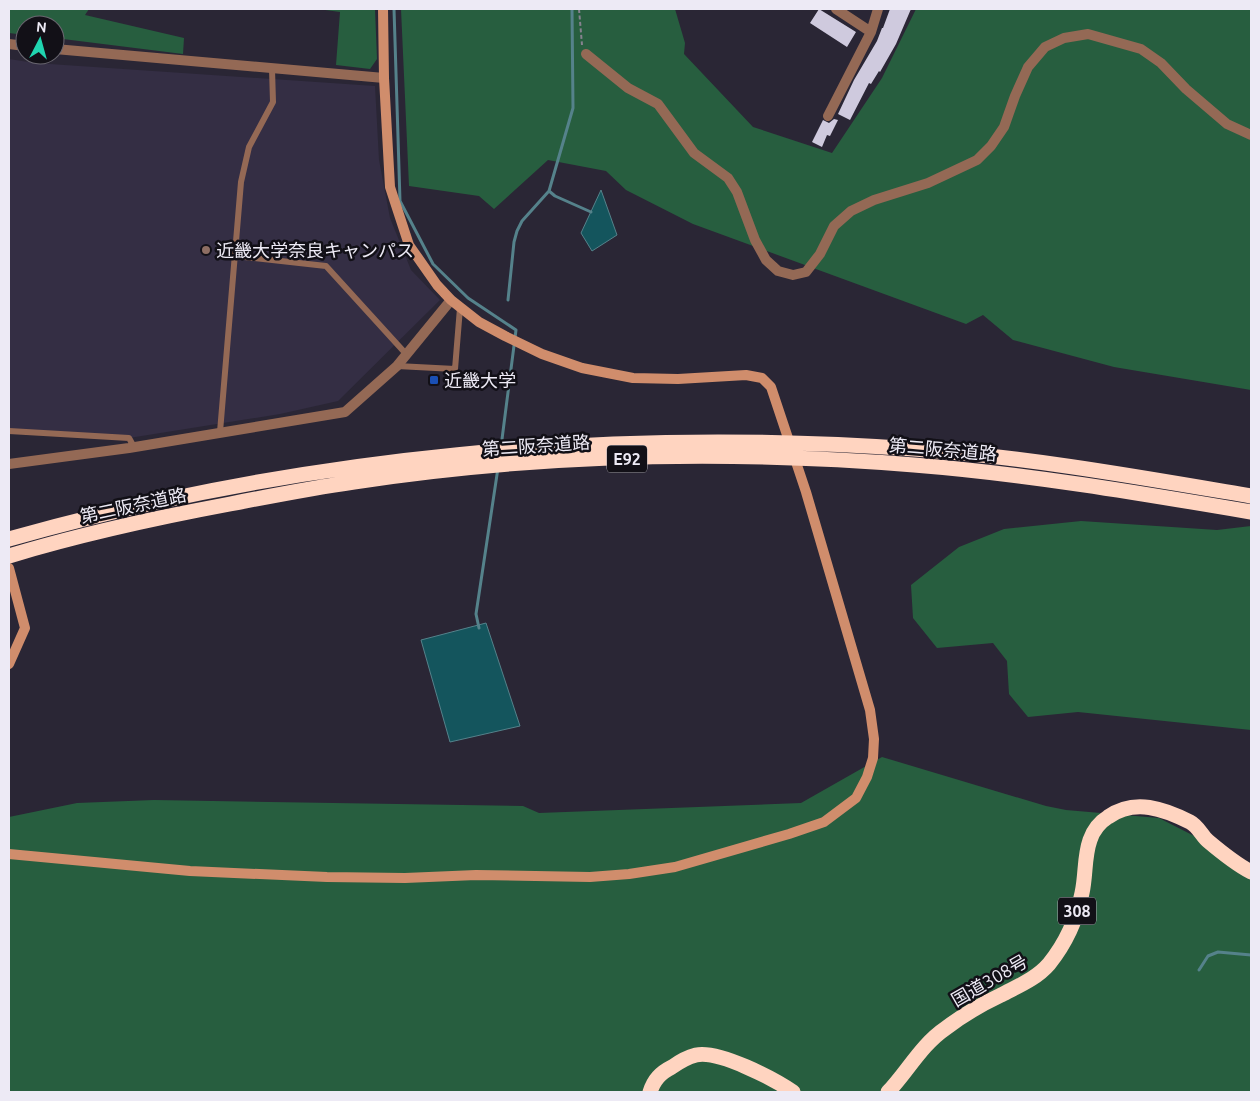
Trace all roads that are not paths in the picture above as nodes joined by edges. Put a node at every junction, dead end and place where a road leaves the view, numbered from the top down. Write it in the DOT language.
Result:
graph roads {
  1 [pos="383,9"];
  2 [pos="836,9"];
  3 [pos="878,9"];
  4 [pos="870,32"];
  5 [pos="65,50"];
  6 [pos="586,54"];
  7 [pos="272,69"];
  8 [pos="384,78"];
  9 [pos="828,116"];
  10 [pos="1251,135"];
  11 [pos="235,256"];
  12 [pos="451,300"];
  13 [pos="460,308"];
  14 [pos="406,355"];
  15 [pos="397,366"];
  16 [pos="9,431"];
  17 [pos="220,432"];
  18 [pos="134,447"];
  19 [pos="9,464"];
  20 [pos="1251,496"];
  21 [pos="1251,512"];
  22 [pos="9,539"];
  23 [pos="9,556"];
  24 [pos="9,568"];
  25 [pos="9,664"];
  26 [pos="9,854"];
  27 [pos="1251,872"];
  28 [pos="650,1092"];
  29 [pos="793,1092"];
  30 [pos="888,1092"];
  1 -- 8 [label="street"];
  2 -- 4 [label="street"];
  3 -- 4 [label="street"];
  4 -- 9 [label="street"];
  5 -- 7 [label="street"];
  6 -- 10 [label="street"];
  7 -- 8 [label="street"];
  7 -- 11 [label="lane"];
  8 -- 12 [label="street"];
  11 -- 14 [label="lane"];
  11 -- 17 [label="lane"];
  12 -- 13 [label="street"];
  12 -- 14 [label="street"];
  13 -- 15 [label="lane"];
  13 -- 26 [label="street"];
  14 -- 15 [label="street"];
  15 -- 17 [label="street"];
  16 -- 18 [label="lane"];
  17 -- 18 [label="street"];
  18 -- 19 [label="street"];
  20 -- 22 [label="highway, 第二阪奈道路 / E92"];
  21 -- 23 [label="highway, 第二阪奈道路 / E92"];
  24 -- 25 [label="street"];
  27 -- 30 [label="highway, 国道308号 / 308"];
  28 -- 29 [label="highway"];
}
